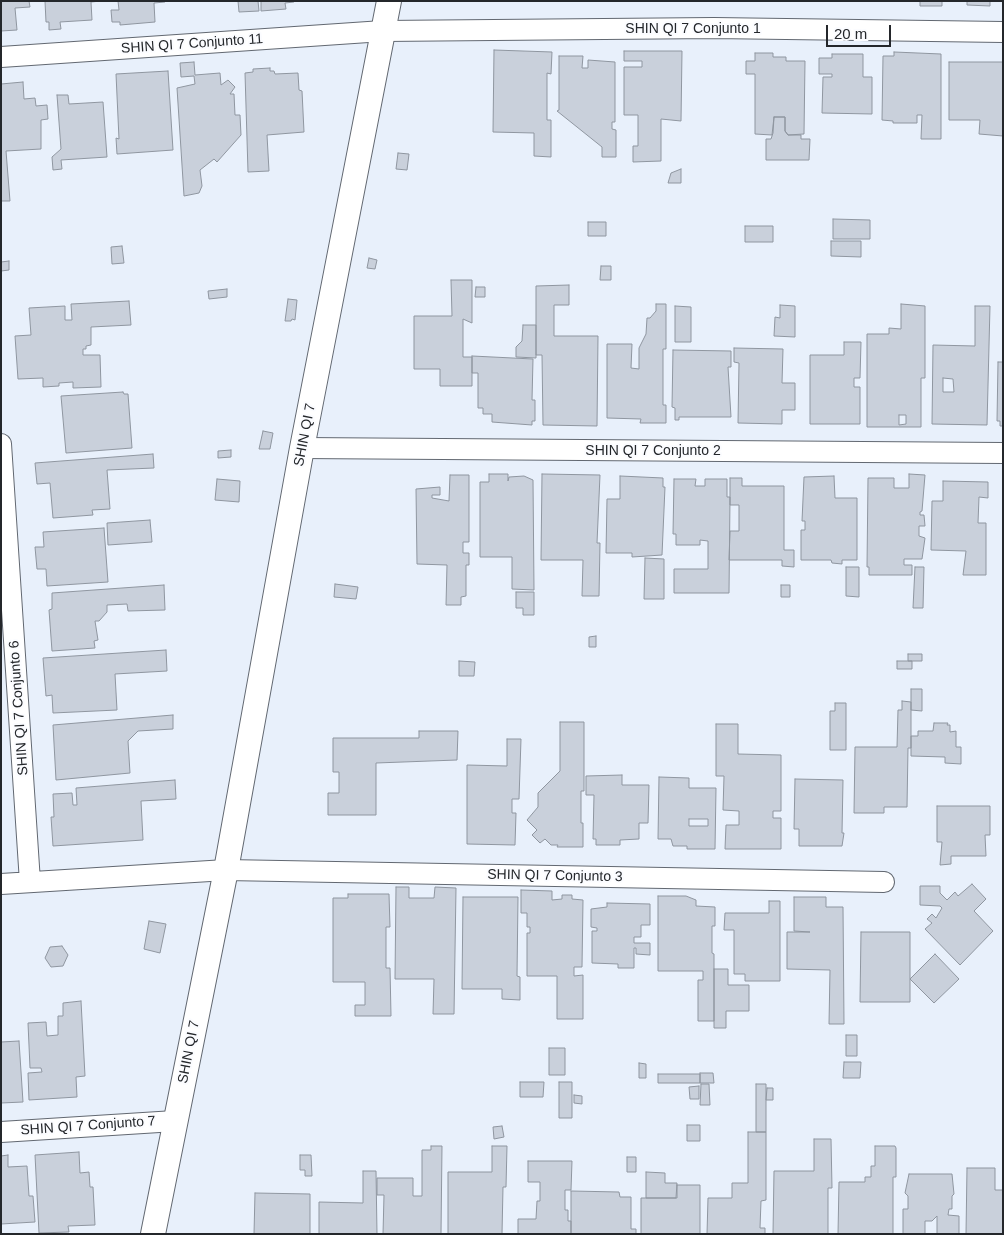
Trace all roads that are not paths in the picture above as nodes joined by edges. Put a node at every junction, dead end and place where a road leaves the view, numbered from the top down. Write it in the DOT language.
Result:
graph roads {
  1 [pos="389,1"];
  2 [pos="383,31"];
  3 [pos="1003,32"];
  4 [pos="1,57"];
  5 [pos="1,444"];
  6 [pos="302,448"];
  7 [pos="1003,454"];
  8 [pos="226,870"];
  9 [pos="30,882"];
  10 [pos="884,882"];
  11 [pos="1,884"];
  12 [pos="175,1121"];
  13 [pos="1,1132"];
  14 [pos="154,1234"];
  1 -- 2 [label="street, SHIN QI 7"];
  2 -- 3 [label="street, SHIN QI 7 Conjunto 1"];
  2 -- 4 [label="street, SHIN QI 7 Conjunto 11"];
  2 -- 6 [label="street, SHIN QI 7"];
  5 -- 9 [label="street, SHIN QI 7 Conjunto 6"];
  6 -- 7 [label="street, SHIN QI 7 Conjunto 2"];
  6 -- 8 [label="street, SHIN QI 7"];
  8 -- 9 [label="street"];
  8 -- 10 [label="street, SHIN QI 7 Conjunto 3"];
  8 -- 12 [label="street, SHIN QI 7"];
  9 -- 11 [label="street"];
  12 -- 13 [label="street, SHIN QI 7 Conjunto 7"];
  12 -- 14 [label="street, SHIN QI 7"];
}
